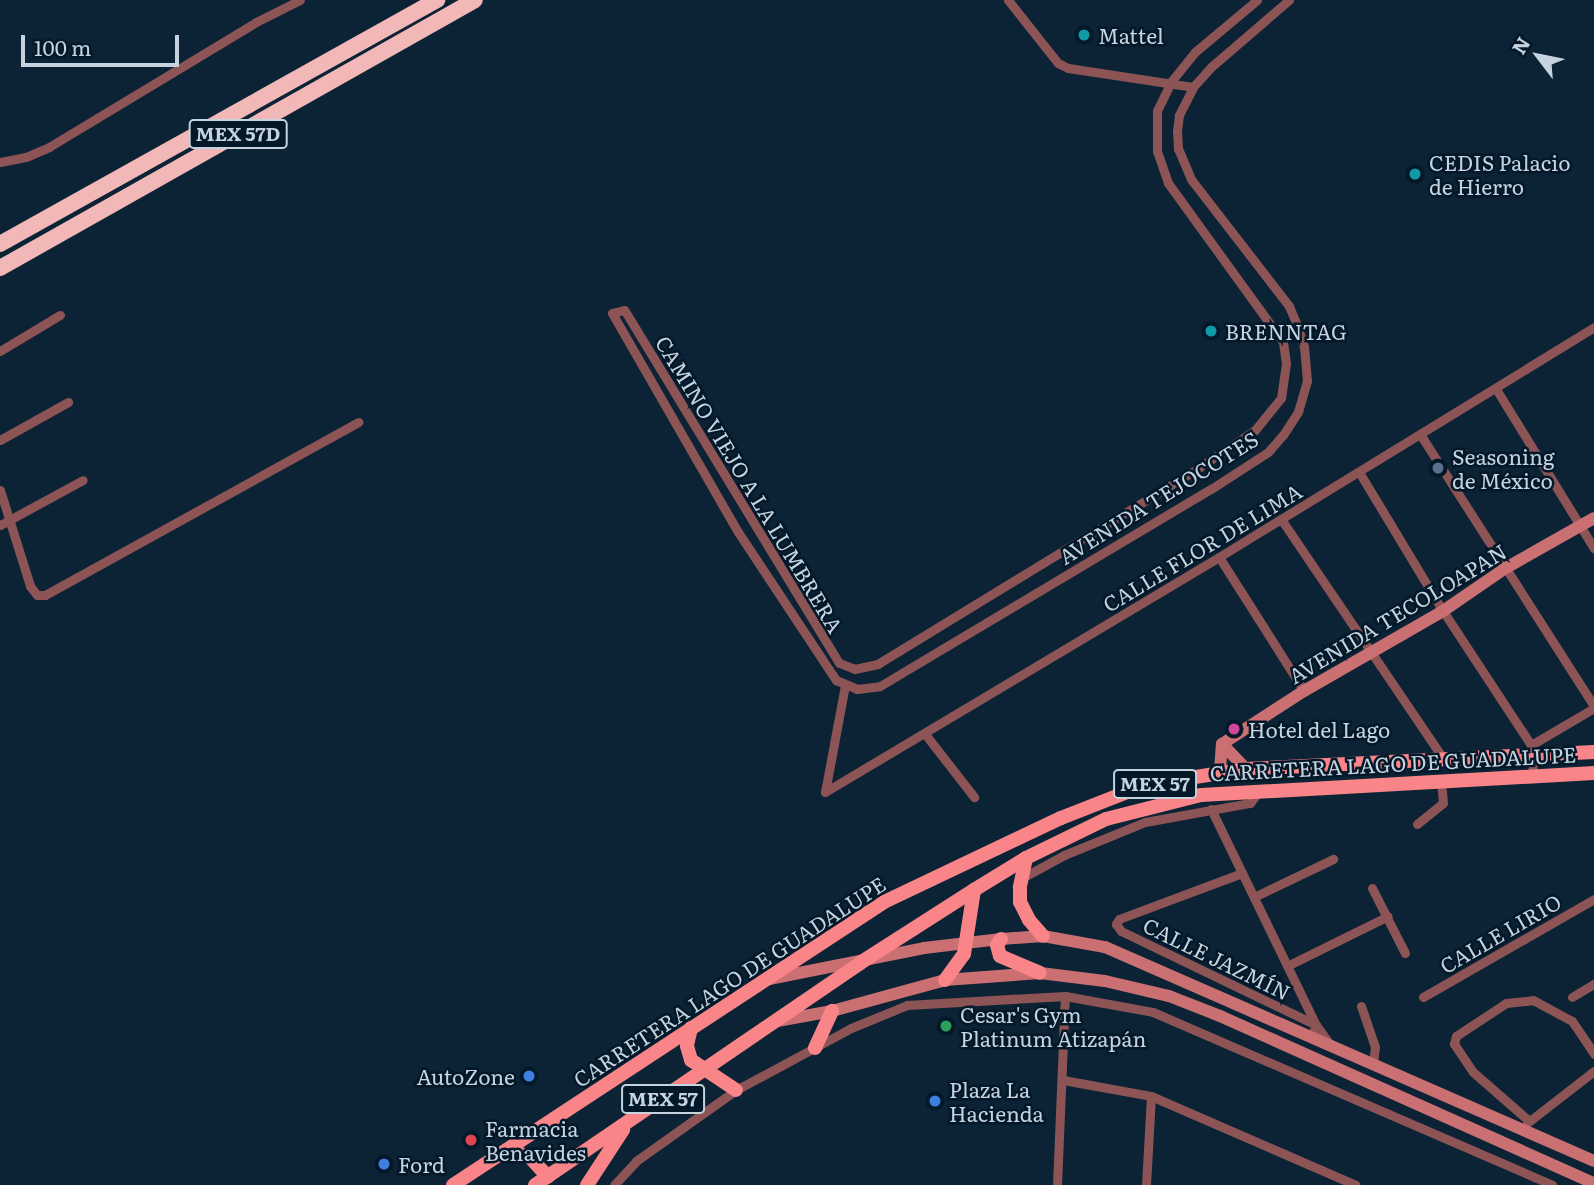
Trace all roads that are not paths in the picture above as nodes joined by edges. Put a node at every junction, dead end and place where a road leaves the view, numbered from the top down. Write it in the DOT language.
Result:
graph roads {
  1 [pos="283,0"];
  2 [pos="300,0"];
  3 [pos="437,0"];
  4 [pos="475,0"];
  5 [pos="1008,0"];
  6 [pos="1257,0"];
  7 [pos="1289,0"];
  8 [pos="257,22"];
  9 [pos="1171,82"];
  10 [pos="1193,87"];
  11 [pos="0,162"];
  12 [pos="3,241"];
  13 [pos="0,268"];
  14 [pos="60,315"];
  15 [pos="1593,329"];
  16 [pos="0,351"];
  17 [pos="1496,389"];
  18 [pos="68,402"];
  19 [pos="358,422"];
  20 [pos="1420,433"];
  21 [pos="0,440"];
  22 [pos="1359,472"];
  23 [pos="83,480"];
  24 [pos="0,489"];
  25 [pos="1594,518"];
  26 [pos="1281,519"];
  27 [pos="5,523"];
  28 [pos="1581,526"];
  29 [pos="1594,548"];
  30 [pos="1219,557"];
  31 [pos="1504,569"];
  32 [pos="1443,611"];
  33 [pos="1373,654"];
  34 [pos="855,668"];
  35 [pos="845,685"];
  36 [pos="1304,691"];
  37 [pos="1594,707"];
  38 [pos="925,734"];
  39 [pos="1222,744"];
  40 [pos="1531,749"];
  41 [pos="1594,752"];
  42 [pos="1443,758"];
  43 [pos="1246,769"];
  44 [pos="1220,771"];
  45 [pos="1594,773"];
  46 [pos="1533,775"];
  47 [pos="1441,781"];
  48 [pos="1255,791"];
  49 [pos="974,797"];
  50 [pos="1212,809"];
  51 [pos="1417,824"];
  52 [pos="1026,858"];
  53 [pos="1333,859"];
  54 [pos="1242,873"];
  55 [pos="1022,878"];
  56 [pos="1372,888"];
  57 [pos="974,890"];
  58 [pos="1255,897"];
  59 [pos="1594,899"];
  60 [pos="1384,919"];
  61 [pos="1043,936"];
  62 [pos="1001,939"];
  63 [pos="967,944"];
  64 [pos="1405,953"];
  65 [pos="860,963"];
  66 [pos="1290,965"];
  67 [pos="1040,973"];
  68 [pos="761,980"];
  69 [pos="945,980"];
  70 [pos="1594,984"];
  71 [pos="1065,996"];
  72 [pos="1423,997"];
  73 [pos="1572,997"];
  74 [pos="1361,1006"];
  75 [pos="832,1011"];
  76 [pos="777,1021"];
  77 [pos="691,1028"];
  78 [pos="1314,1030"];
  79 [pos="815,1048"];
  80 [pos="1594,1054"];
  81 [pos="1373,1063"];
  82 [pos="705,1070"];
  83 [pos="1594,1071"];
  84 [pos="1063,1080"];
  85 [pos="736,1090"];
  86 [pos="1151,1096"];
  87 [pos="625,1126"];
  88 [pos="1526,1126"];
  89 [pos="506,1151"];
  90 [pos="1594,1161"];
  91 [pos="546,1182"];
  92 [pos="1594,1183"];
  93 [pos="1148,1184"];
  94 [pos="453,1185"];
  95 [pos="587,1185"];
  96 [pos="614,1185"];
  97 [pos="1056,1185"];
  98 [pos="1356,1185"];
  99 [pos="1552,1185"];
  1 -- 8 [label="street"];
  2 -- 8 [label="street"];
  3 -- 12 [label="highway, MEX 57D"];
  4 -- 13 [label="highway, MEX 57D"];
  5 -- 9 [label="street"];
  6 -- 9 [label="street, AVENIDA TEJOCOTES"];
  7 -- 10 [label="street, AVENIDA TEJOCOTES"];
  8 -- 11 [label="street"];
  9 -- 10 [label="street"];
  9 -- 34 [label="street, AVENIDA TEJOCOTES"];
  10 -- 35 [label="street, AVENIDA TEJOCOTES"];
  14 -- 16 [label="street"];
  15 -- 17 [label="street, CALLE FLOR DE LIMA"];
  17 -- 20 [label="street, CALLE FLOR DE LIMA"];
  17 -- 28 [label="street"];
  18 -- 21 [label="street"];
  19 -- 27 [label="street"];
  20 -- 22 [label="street, CALLE FLOR DE LIMA"];
  20 -- 31 [label="street"];
  22 -- 26 [label="street, CALLE FLOR DE LIMA"];
  22 -- 32 [label="street"];
  23 -- 27 [label="street"];
  24 -- 27 [label="street"];
  25 -- 28 [label="main road, AVENIDA TECOLOAPAN"];
  26 -- 30 [label="street, CALLE FLOR DE LIMA"];
  26 -- 33 [label="street"];
  28 -- 29 [label="street"];
  28 -- 31 [label="main road, AVENIDA TECOLOAPAN"];
  30 -- 36 [label="street"];
  30 -- 38 [label="street, CALLE FLOR DE LIMA"];
  31 -- 32 [label="main road, AVENIDA TECOLOAPAN"];
  31 -- 37 [label="street"];
  32 -- 33 [label="main road, AVENIDA TECOLOAPAN"];
  32 -- 40 [label="street"];
  33 -- 36 [label="main road, AVENIDA TECOLOAPAN"];
  33 -- 42 [label="street"];
  34 -- 35 [label="street, CAMINO VIEJO A LA LUMBRERA"];
  35 -- 38 [label="street, CALLE FLOR DE LIMA"];
  36 -- 39 [label="main road, AVENIDA TECOLOAPAN"];
  37 -- 40 [label="street"];
  38 -- 49 [label="street"];
  39 -- 43 [label="main road"];
  39 -- 44 [label="main road"];
  40 -- 41 [label="main road, CARRETERA LAGO DE GUADALUPE / MEX 57"];
  40 -- 42 [label="main road, CARRETERA LAGO DE GUADALUPE / MEX 57"];
  40 -- 46 [label="street"];
  42 -- 43 [label="main road, CARRETERA LAGO DE GUADALUPE / MEX 57"];
  43 -- 44 [label="main road, CARRETERA LAGO DE GUADALUPE / MEX 57"];
  44 -- 68 [label="main road, CARRETERA LAGO DE GUADALUPE / MEX 57"];
  45 -- 46 [label="main road, CARRETERA LAGO DE GUADALUPE / MEX 57"];
  46 -- 47 [label="main road, CARRETERA LAGO DE GUADALUPE / MEX 57"];
  47 -- 48 [label="main road, CARRETERA LAGO DE GUADALUPE / MEX 57"];
  47 -- 51 [label="street"];
  48 -- 50 [label="street"];
  48 -- 52 [label="main road, CARRETERA LAGO DE GUADALUPE / MEX 57"];
  50 -- 54 [label="street"];
  50 -- 55 [label="street"];
  52 -- 55 [label="main road"];
  52 -- 57 [label="main road, CARRETERA LAGO DE GUADALUPE / MEX 57"];
  53 -- 58 [label="street"];
  54 -- 58 [label="street"];
  54 -- 78 [label="street, CALLE JAZMÍN"];
  55 -- 61 [label="main road"];
  56 -- 60 [label="street"];
  57 -- 63 [label="main road"];
  57 -- 65 [label="main road, CARRETERA LAGO DE GUADALUPE / MEX 57"];
  58 -- 66 [label="street"];
  59 -- 72 [label="street, CALLE LIRIO"];
  60 -- 64 [label="street"];
  60 -- 66 [label="street"];
  61 -- 62 [label="main road"];
  61 -- 78 [label="main road"];
  62 -- 63 [label="main road"];
  62 -- 67 [label="main road"];
  63 -- 65 [label="main road"];
  63 -- 69 [label="main road"];
  65 -- 68 [label="main road"];
  65 -- 76 [label="main road, CARRETERA LAGO DE GUADALUPE / MEX 57"];
  66 -- 78 [label="street"];
  67 -- 69 [label="main road"];
  67 -- 92 [label="main road"];
  68 -- 77 [label="main road, CARRETERA LAGO DE GUADALUPE / MEX 57"];
  69 -- 75 [label="main road"];
  70 -- 73 [label="street"];
  71 -- 79 [label="street"];
  71 -- 84 [label="street"];
  71 -- 99 [label="street"];
  74 -- 81 [label="street"];
  75 -- 76 [label="main road"];
  75 -- 79 [label="main road"];
  76 -- 82 [label="main road, CARRETERA LAGO DE GUADALUPE / MEX 57"];
  77 -- 82 [label="main road"];
  77 -- 89 [label="main road, CARRETERA LAGO DE GUADALUPE / MEX 57"];
  78 -- 81 [label="main road"];
  79 -- 85 [label="street"];
  80 -- 88 [label="street"];
  81 -- 88 [label="main road"];
  82 -- 85 [label="main road"];
  82 -- 87 [label="main road, CARRETERA LAGO DE GUADALUPE / MEX 57"];
  83 -- 88 [label="street"];
  84 -- 86 [label="street"];
  84 -- 97 [label="street"];
  85 -- 96 [label="street"];
  86 -- 93 [label="street"];
  86 -- 98 [label="street"];
  87 -- 91 [label="main road, CARRETERA LAGO DE GUADALUPE / MEX 57"];
  87 -- 95 [label="main road"];
  88 -- 90 [label="main road"];
  89 -- 91 [label="main road"];
  89 -- 94 [label="main road, MEX 57"];
}
